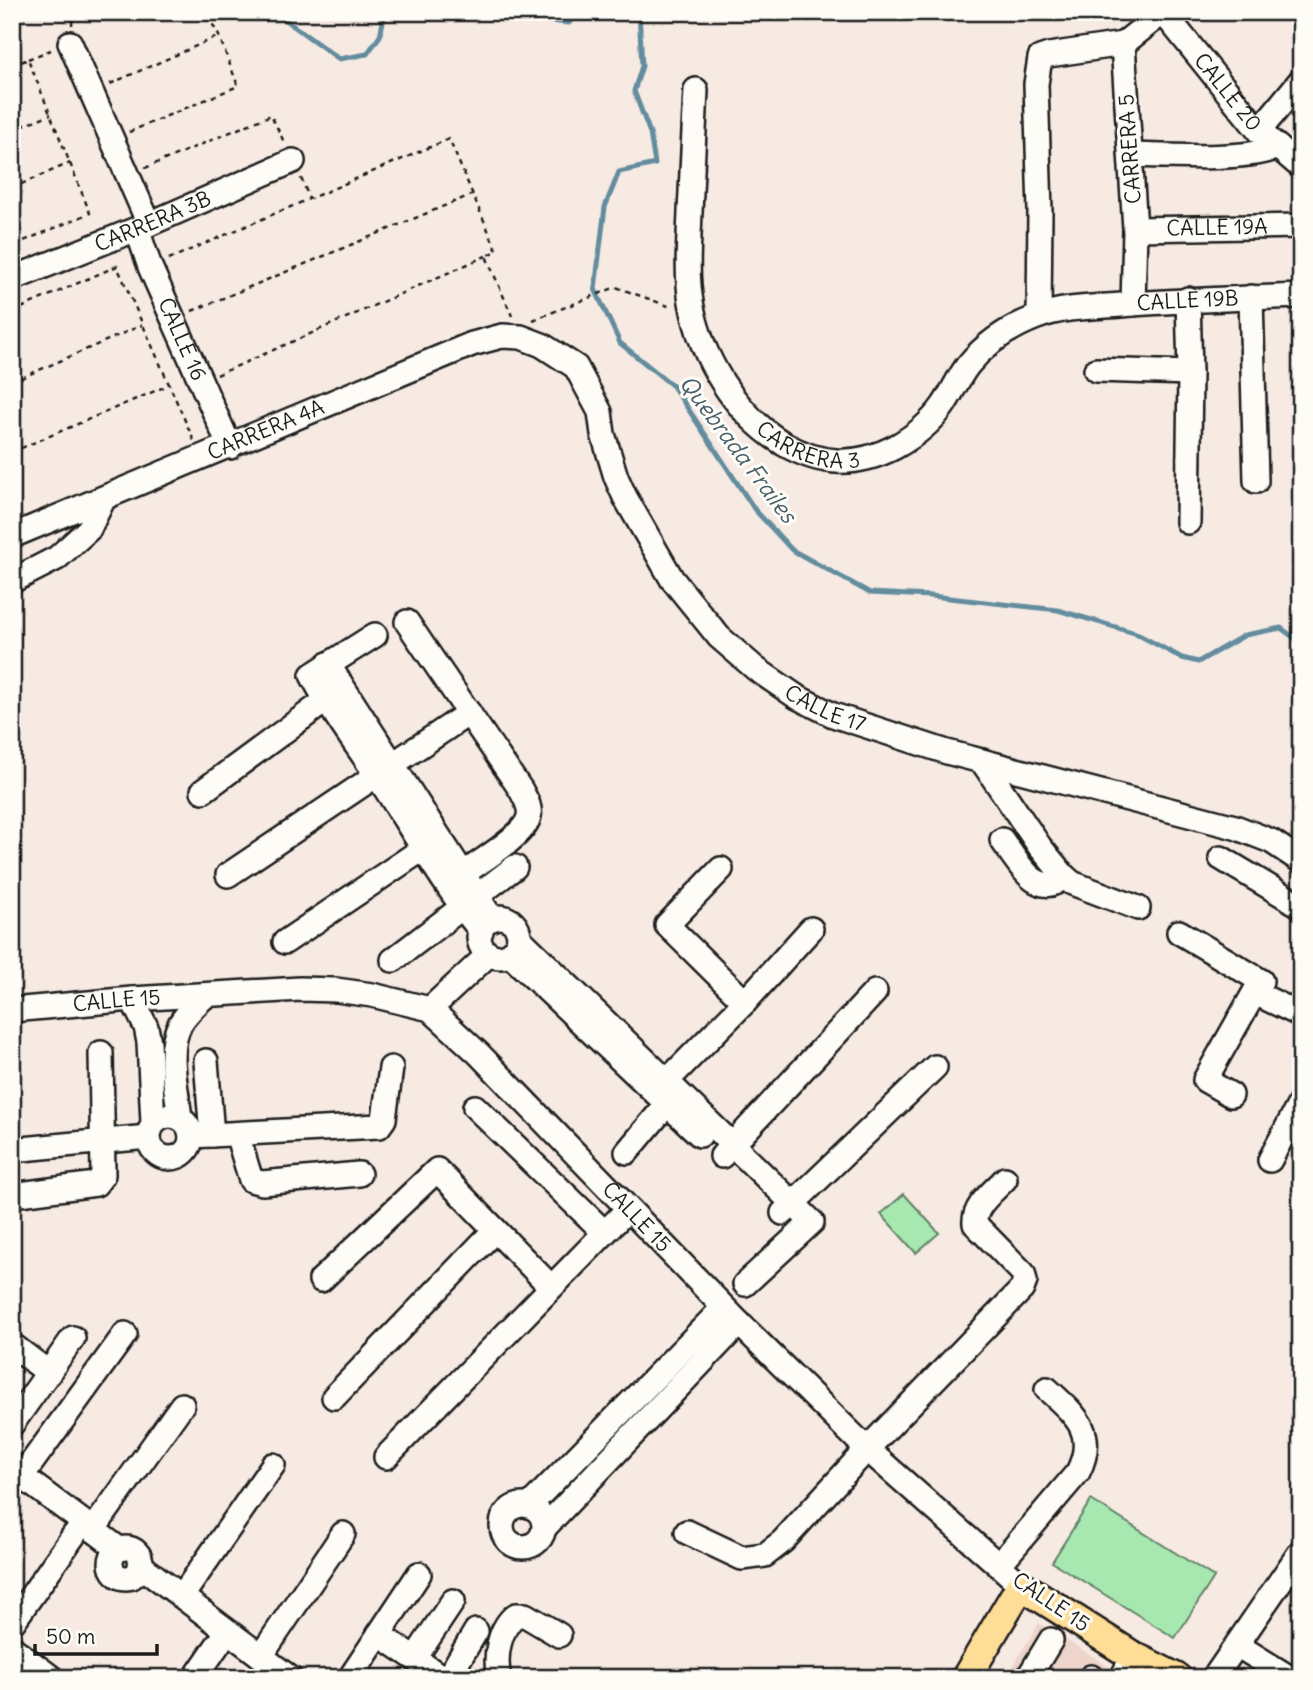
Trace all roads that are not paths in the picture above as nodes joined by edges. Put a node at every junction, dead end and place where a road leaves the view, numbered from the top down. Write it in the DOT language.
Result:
graph roads {
  1 [pos="1163,12"];
  2 [pos="70,43"];
  3 [pos="1124,44"];
  4 [pos="1301,79"];
  5 [pos="696,90"];
  6 [pos="1259,131"];
  7 [pos="1278,147"];
  8 [pos="1130,155"];
  9 [pos="293,161"];
  10 [pos="1301,167"];
  11 [pos="143,226"];
  12 [pos="1301,226"];
  13 [pos="1135,229"];
  14 [pos="12,279"];
  15 [pos="1301,296"];
  16 [pos="1251,297"];
  17 [pos="1188,299"];
  18 [pos="1133,304"];
  19 [pos="1073,308"];
  20 [pos="1039,316"];
  21 [pos="521,337"];
  22 [pos="1096,370"];
  23 [pos="1190,373"];
  24 [pos="230,447"];
  25 [pos="1256,481"];
  26 [pos="104,498"];
  27 [pos="1188,523"];
  28 [pos="12,536"];
  29 [pos="12,581"];
  30 [pos="407,622"];
  31 [pos="375,635"];
  32 [pos="320,670"];
  33 [pos="325,701"];
  34 [pos="469,713"];
  35 [pos="982,761"];
  36 [pos="385,770"];
  37 [pos="203,791"];
  38 [pos="1002,840"];
  39 [pos="432,844"];
  40 [pos="1221,858"];
  41 [pos="1301,861"];
  42 [pos="515,867"];
  43 [pos="721,869"];
  44 [pos="463,874"];
  45 [pos="228,875"];
  46 [pos="1064,876"];
  47 [pos="470,901"];
  48 [pos="1301,906"];
  49 [pos="1138,908"];
  50 [pos="486,925"];
  51 [pos="811,929"];
  52 [pos="1179,932"];
  53 [pos="285,942"];
  54 [pos="506,948"];
  55 [pos="393,960"];
  56 [pos="875,992"];
  57 [pos="1255,993"];
  58 [pos="206,995"];
  59 [pos="132,999"];
  60 [pos="745,1002"];
  61 [pos="430,1009"];
  62 [pos="12,1010"];
  63 [pos="1301,1015"];
  64 [pos="101,1053"];
  65 [pos="205,1061"];
  66 [pos="935,1067"];
  67 [pos="391,1068"];
  68 [pos="663,1093"];
  69 [pos="1231,1095"];
  70 [pos="1301,1101"];
  71 [pos="475,1107"];
  72 [pos="151,1130"];
  73 [pos="194,1130"];
  74 [pos="237,1134"];
  75 [pos="103,1141"];
  76 [pos="12,1150"];
  77 [pos="728,1151"];
  78 [pos="627,1153"];
  79 [pos="1270,1160"];
  80 [pos="359,1174"];
  81 [pos="1005,1179"];
  82 [pos="12,1195"];
  83 [pos="628,1209"];
  84 [pos="788,1209"];
  85 [pos="495,1230"];
  86 [pos="604,1233"];
  87 [pos="321,1280"];
  88 [pos="745,1284"];
  89 [pos="551,1287"];
  90 [pos="731,1315"];
  91 [pos="125,1334"];
  92 [pos="73,1338"];
  93 [pos="12,1345"];
  94 [pos="49,1373"];
  95 [pos="1047,1390"];
  96 [pos="334,1397"];
  97 [pos="182,1405"];
  98 [pos="12,1423"];
  99 [pos="867,1449"];
  100 [pos="386,1457"];
  101 [pos="273,1465"];
  102 [pos="15,1478"];
  103 [pos="529,1506"];
  104 [pos="545,1527"];
  105 [pos="84,1532"];
  106 [pos="687,1532"];
  107 [pos="343,1534"];
  108 [pos="1301,1550"];
  109 [pos="999,1565"];
  110 [pos="135,1571"];
  111 [pos="419,1574"];
  112 [pos="1021,1585"];
  113 [pos="182,1596"];
  114 [pos="453,1601"];
  115 [pos="13,1622"];
  116 [pos="477,1631"];
  117 [pos="379,1634"];
  118 [pos="559,1635"];
  119 [pos="1051,1640"];
  120 [pos="219,1643"];
  121 [pos="1237,1645"];
  122 [pos="12,1648"];
  123 [pos="415,1658"];
  124 [pos="263,1667"];
  125 [pos="1128,1667"];
  126 [pos="52,1678"];
  127 [pos="195,1678"];
  128 [pos="290,1678"];
  129 [pos="350,1678"];
  130 [pos="446,1678"];
  131 [pos="499,1678"];
  132 [pos="966,1678"];
  133 [pos="1028,1678"];
  134 [pos="1177,1678"];
  135 [pos="1214,1678"];
  136 [pos="1290,1678"];
  1 -- 3 [label="street"];
  1 -- 6 [label="street, CALLE 20"];
  2 -- 11 [label="street, CALLE 16"];
  3 -- 8 [label="street, CARRERA 5"];
  3 -- 20 [label="street"];
  4 -- 6 [label="street"];
  5 -- 20 [label="street, CARRERA 3"];
  6 -- 7 [label="street, CALLE 20"];
  7 -- 8 [label="street"];
  7 -- 10 [label="street, CALLE 20"];
  8 -- 13 [label="street, CARRERA 5"];
  9 -- 11 [label="street, CARRERA 3B"];
  11 -- 14 [label="street, CARRERA 3B"];
  11 -- 24 [label="street, CALLE 16"];
  12 -- 13 [label="street, CALLE 19A"];
  13 -- 18 [label="street, CARRERA 5"];
  15 -- 16 [label="street, CALLE 19B"];
  16 -- 17 [label="street, CALLE 19B"];
  16 -- 25 [label="street"];
  17 -- 18 [label="street, CALLE 19B"];
  17 -- 23 [label="street"];
  18 -- 19 [label="street, CALLE 19B"];
  19 -- 20 [label="street, CARRERA 3"];
  21 -- 24 [label="street, CARRERA 4A"];
  21 -- 35 [label="street, CALLE 17"];
  22 -- 23 [label="street"];
  23 -- 27 [label="street"];
  24 -- 26 [label="street, CARRERA 4A"];
  26 -- 28 [label="street, CARRERA 4A"];
  26 -- 29 [label="street"];
  30 -- 34 [label="street"];
  31 -- 32 [label="street"];
  32 -- 33 [label="street"];
  32 -- 36 [label="street"];
  33 -- 36 [label="street"];
  33 -- 37 [label="street"];
  34 -- 36 [label="street"];
  34 -- 44 [label="street"];
  35 -- 41 [label="street, CALLE 17"];
  35 -- 46 [label="street"];
  36 -- 39 [label="street"];
  36 -- 45 [label="street"];
  38 -- 46 [label="street"];
  39 -- 44 [label="street"];
  39 -- 47 [label="street"];
  39 -- 53 [label="street"];
  40 -- 48 [label="street"];
  42 -- 47 [label="street"];
  43 -- 60 [label="street"];
  44 -- 47 [label="street"];
  46 -- 49 [label="street"];
  47 -- 50 [label="street"];
  47 -- 55 [label="street"];
  50 -- 54 [label="street"];
  50 -- 54 [label="street"];
  51 -- 60 [label="street"];
  52 -- 57 [label="street"];
  54 -- 61 [label="street"];
  54 -- 68 [label="street"];
  56 -- 77 [label="street"];
  57 -- 63 [label="street"];
  57 -- 69 [label="street"];
  58 -- 59 [label="street, CALLE 15"];
  58 -- 61 [label="street, CALLE 15"];
  58 -- 73 [label="street"];
  59 -- 62 [label="street, CALLE 15"];
  59 -- 72 [label="street"];
  60 -- 68 [label="street"];
  61 -- 83 [label="street, CALLE 15"];
  64 -- 75 [label="street"];
  65 -- 73 [label="street"];
  66 -- 84 [label="street"];
  67 -- 74 [label="street"];
  68 -- 77 [label="street"];
  68 -- 78 [label="street"];
  70 -- 79 [label="street"];
  71 -- 86 [label="street"];
  72 -- 73 [label="street"];
  72 -- 73 [label="street"];
  72 -- 75 [label="street"];
  73 -- 74 [label="street"];
  74 -- 80 [label="street"];
  75 -- 76 [label="street"];
  75 -- 82 [label="street"];
  77 -- 84 [label="street"];
  81 -- 99 [label="street"];
  83 -- 86 [label="street"];
  83 -- 90 [label="street, CALLE 15"];
  84 -- 88 [label="street"];
  85 -- 87 [label="street"];
  85 -- 89 [label="street"];
  85 -- 96 [label="street"];
  86 -- 89 [label="street"];
  89 -- 100 [label="street"];
  90 -- 99 [label="street, CALLE 15"];
  90 -- 103 [label="street"];
  90 -- 104 [label="street"];
  91 -- 102 [label="street"];
  92 -- 94 [label="street"];
  93 -- 94 [label="street"];
  94 -- 98 [label="street"];
  95 -- 109 [label="street"];
  97 -- 105 [label="street"];
  99 -- 106 [label="street"];
  99 -- 109 [label="street, CALLE 15"];
  101 -- 113 [label="street"];
  102 -- 105 [label="street"];
  103 -- 104 [label="street"];
  103 -- 104 [label="street"];
  105 -- 110 [label="street"];
  105 -- 115 [label="street"];
  107 -- 124 [label="street"];
  108 -- 121 [label="street"];
  109 -- 112 [label="street, CALLE 15"];
  110 -- 113 [label="street"];
  110 -- 120 [label="street"];
  111 -- 117 [label="street"];
  112 -- 125 [label="main road, CALLE 15"];
  112 -- 132 [label="main road"];
  113 -- 124 [label="street"];
  114 -- 123 [label="street"];
  116 -- 130 [label="street"];
  117 -- 123 [label="street"];
  117 -- 129 [label="street"];
  118 -- 131 [label="street"];
  119 -- 133 [label="street"];
  120 -- 124 [label="street"];
  120 -- 127 [label="street"];
  121 -- 135 [label="street"];
  121 -- 136 [label="street"];
  122 -- 126 [label="street"];
  123 -- 130 [label="street"];
  124 -- 128 [label="street"];
  125 -- 134 [label="main road, CALLE 15"];
}
